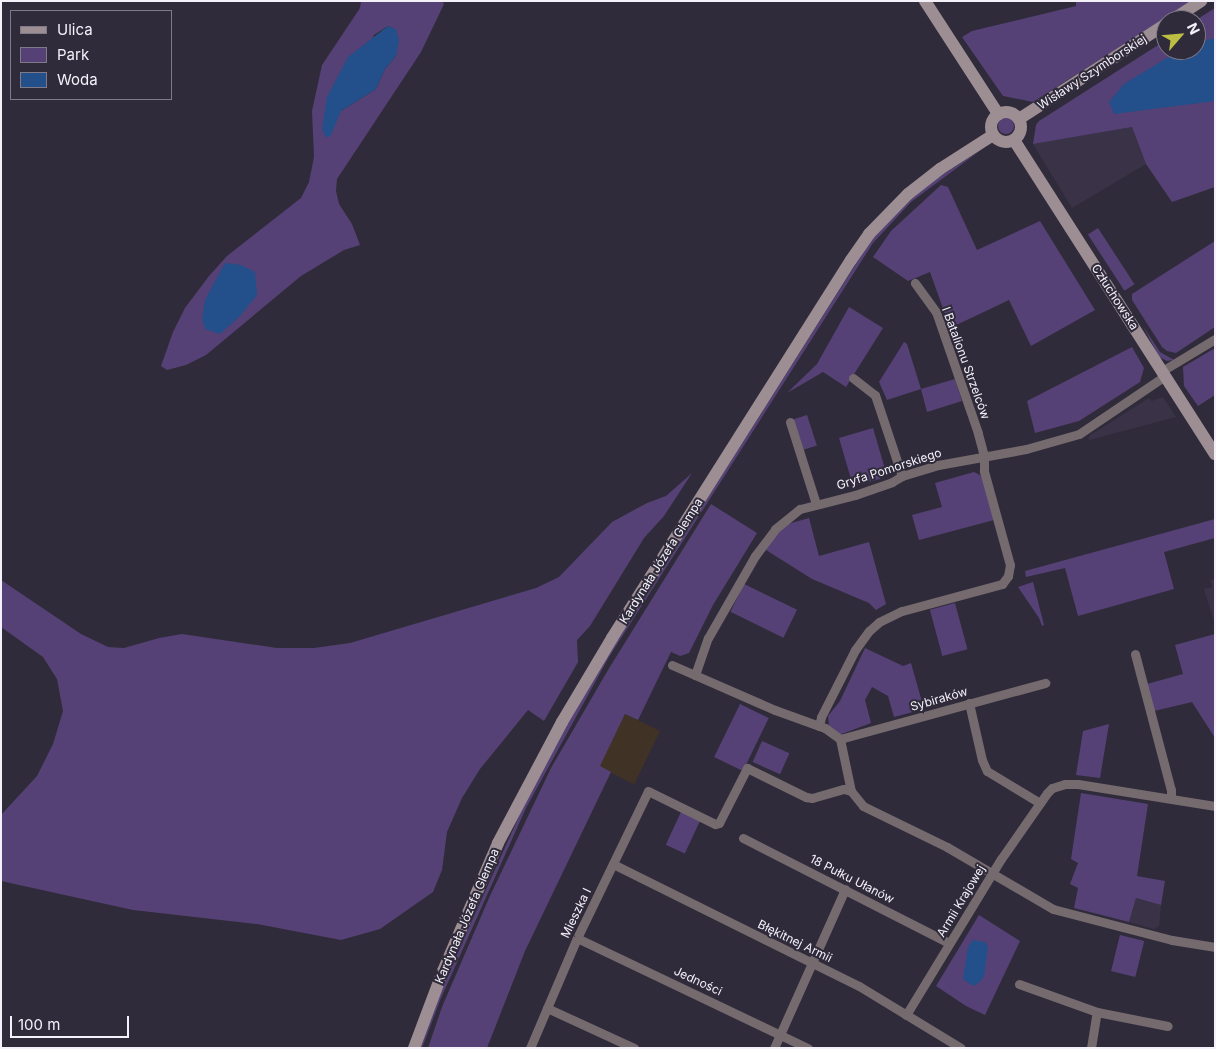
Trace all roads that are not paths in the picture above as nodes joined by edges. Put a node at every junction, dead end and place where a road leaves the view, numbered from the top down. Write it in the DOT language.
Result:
graph roads {
  1 [pos="925,1"];
  2 [pos="1202,1"];
  3 [pos="1188,10"];
  4 [pos="1156,30"];
  5 [pos="998,114"];
  6 [pos="1019,119"];
  7 [pos="993,135"];
  8 [pos="1014,140"];
  9 [pos="915,283"];
  10 [pos="1215,339"];
  11 [pos="1164,374"];
  12 [pos="853,378"];
  13 [pos="790,422"];
  14 [pos="1215,454"];
  15 [pos="984,456"];
  16 [pos="902,476"];
  17 [pos="816,504"];
  18 [pos="1135,654"];
  19 [pos="672,664"];
  20 [pos="695,674"];
  21 [pos="1045,683"];
  22 [pos="969,703"];
  23 [pos="819,726"];
  24 [pos="840,739"];
  25 [pos="851,791"];
  26 [pos="1171,798"];
  27 [pos="1040,803"];
  28 [pos="1215,806"];
  29 [pos="743,838"];
  30 [pos="613,864"];
  31 [pos="992,874"];
  32 [pos="845,889"];
  33 [pos="577,938"];
  34 [pos="950,943"];
  35 [pos="1215,947"];
  36 [pos="811,963"];
  37 [pos="1019,984"];
  38 [pos="546,1008"];
  39 [pos="1097,1012"];
  40 [pos="906,1014"];
  41 [pos="1168,1026"];
  42 [pos="780,1033"];
  43 [pos="414,1048"];
  44 [pos="530,1048"];
  45 [pos="634,1048"];
  46 [pos="774,1048"];
  47 [pos="808,1048"];
  48 [pos="961,1048"];
  49 [pos="1091,1048"];
  1 -- 5 [label="main road"];
  2 -- 3 [label="main road"];
  4 -- 6 [label="main road, Wisławy Szymborskiej"];
  5 -- 6 [label="main road"];
  5 -- 7 [label="main road"];
  6 -- 8 [label="main road"];
  7 -- 8 [label="main road"];
  7 -- 43 [label="main road, Kardynała Józefa Glempa"];
  8 -- 11 [label="main road, Człuchowska"];
  9 -- 15 [label="street, I Batalionu Strzelców"];
  10 -- 11 [label="street, Gryfa Pomorskiego"];
  11 -- 14 [label="main road, Człuchowska"];
  11 -- 15 [label="street, Gryfa Pomorskiego"];
  12 -- 16 [label="street"];
  13 -- 17 [label="street"];
  15 -- 16 [label="street, Gryfa Pomorskiego"];
  15 -- 23 [label="street, I Batalionu Strzelców"];
  16 -- 17 [label="street, Gryfa Pomorskiego"];
  17 -- 20 [label="street, Gryfa Pomorskiego"];
  18 -- 26 [label="street"];
  19 -- 20 [label="street"];
  20 -- 23 [label="street"];
  21 -- 22 [label="street, Sybiraków"];
  22 -- 24 [label="street, Sybiraków"];
  22 -- 27 [label="street"];
  23 -- 24 [label="street"];
  24 -- 25 [label="street"];
  25 -- 30 [label="street, Mieszka I"];
  25 -- 31 [label="street"];
  26 -- 27 [label="street, Armii Krajowej"];
  26 -- 28 [label="street, Armii Krajowej"];
  27 -- 31 [label="street, Armii Krajowej"];
  29 -- 32 [label="street, 18 Pułku Ułanów"];
  30 -- 33 [label="street, Mieszka I"];
  30 -- 36 [label="street, Błękitnej Armii"];
  31 -- 34 [label="street, Armii Krajowej"];
  31 -- 35 [label="street"];
  32 -- 34 [label="street, 18 Pułku Ułanów"];
  32 -- 36 [label="street"];
  33 -- 38 [label="street, Mieszka I"];
  33 -- 42 [label="street, Jedności"];
  34 -- 40 [label="street, Armii Krajowej"];
  36 -- 40 [label="street, Błękitnej Armii"];
  36 -- 42 [label="street"];
  37 -- 39 [label="street"];
  38 -- 44 [label="street, Mieszka I"];
  38 -- 45 [label="street"];
  39 -- 41 [label="street"];
  39 -- 49 [label="street"];
  40 -- 48 [label="street, Błękitnej Armii"];
  42 -- 46 [label="street"];
  42 -- 47 [label="street, Jedności"];
}
